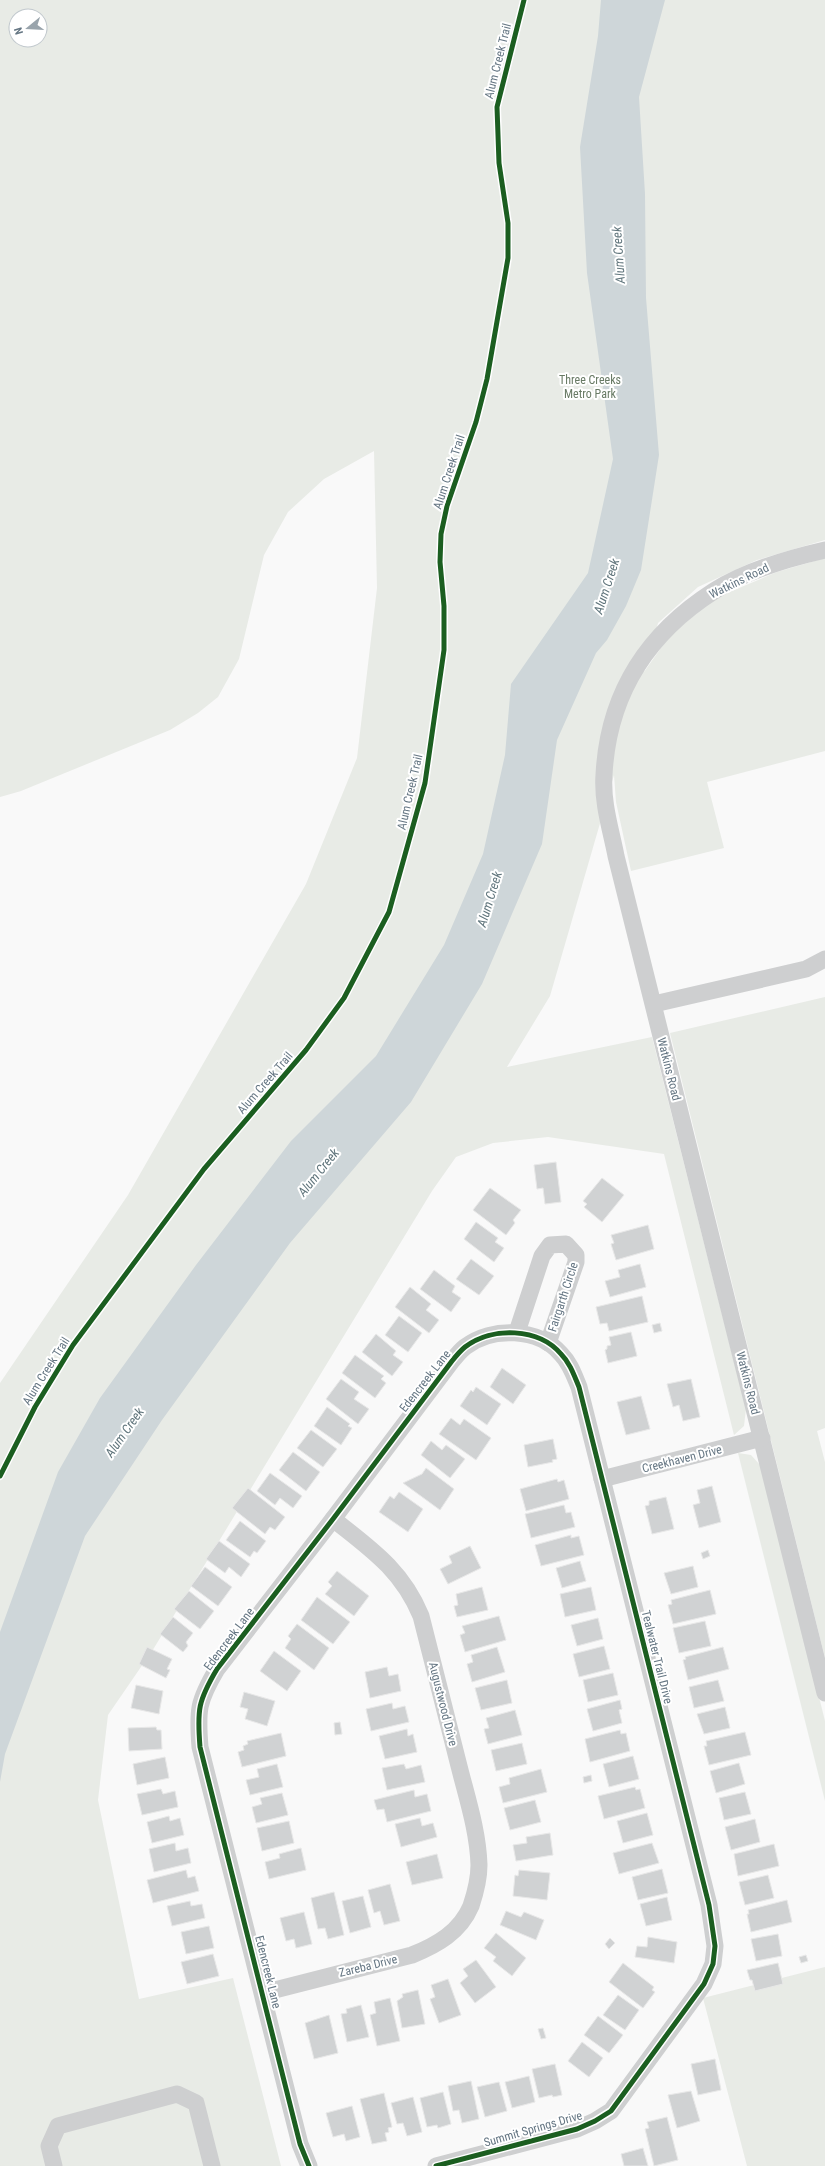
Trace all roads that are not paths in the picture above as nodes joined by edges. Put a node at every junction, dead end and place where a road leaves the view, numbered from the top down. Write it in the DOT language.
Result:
graph roads {
  1 [pos="825,550"];
  2 [pos="825,959"];
  3 [pos="654,1004"];
  4 [pos="517,1332"];
  5 [pos="542,1340"];
  6 [pos="762,1438"];
  7 [pos="602,1479"];
  8 [pos="333,1519"];
  9 [pos="825,1693"];
  10 [pos="463,1921"];
  11 [pos="263,1993"];
  12 [pos="696,1997"];
  13 [pos="445,2165"];
  14 [pos="54,2166"];
  15 [pos="212,2166"];
  16 [pos="309,2166"];
  1 -- 3 [label="street, Watkins Road"];
  2 -- 3 [label="street"];
  3 -- 6 [label="street, Watkins Road"];
  4 -- 5 [label="street, Edencreek Lane"];
  4 -- 5 [label="street, Fairgarth Circle"];
  4 -- 8 [label="street, Edencreek Lane"];
  5 -- 7 [label="street, Tealwater Trail Drive"];
  6 -- 7 [label="street, Creekhaven Drive"];
  6 -- 9 [label="street, Watkins Road"];
  7 -- 12 [label="street, Tealwater Trail Drive"];
  8 -- 10 [label="street, Augustwood Drive"];
  8 -- 11 [label="street, Edencreek Lane"];
  10 -- 11 [label="street, Zareba Drive"];
  11 -- 16 [label="street, Edencreek Lane"];
  12 -- 13 [label="street, Summit Springs Drive"];
  14 -- 15 [label="street"];
}
